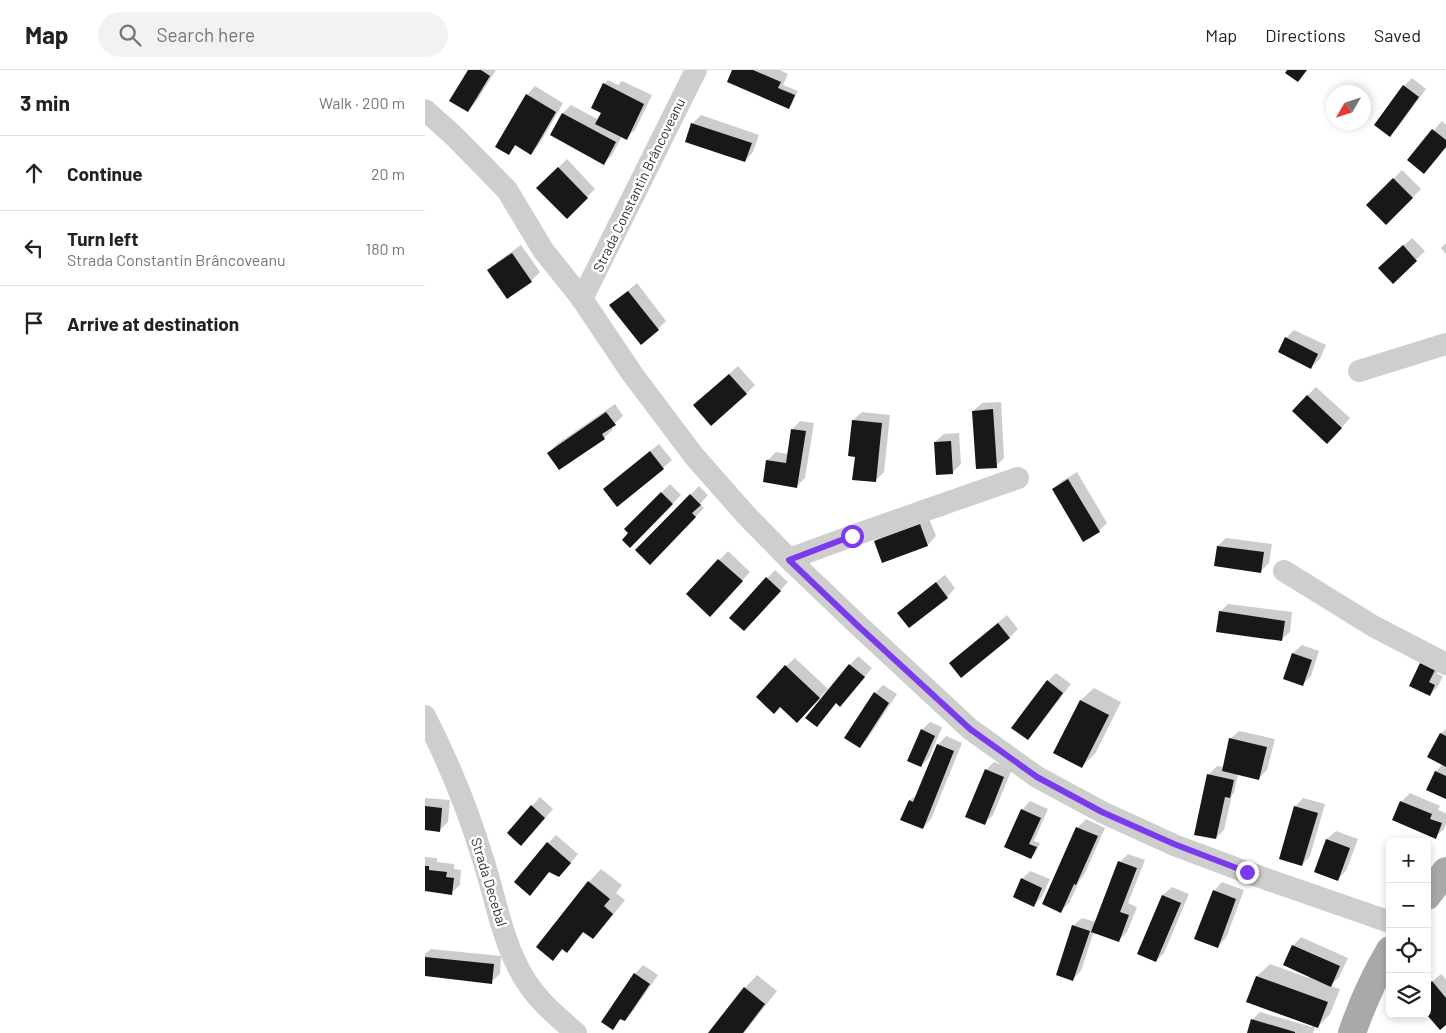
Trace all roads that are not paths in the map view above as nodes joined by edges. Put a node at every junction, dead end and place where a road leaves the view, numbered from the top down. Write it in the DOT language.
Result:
graph roads {
  1 [pos="695,70"];
  2 [pos="425,110"];
  3 [pos="582,299"];
  4 [pos="1446,344"];
  5 [pos="1359,371"];
  6 [pos="1018,478"];
  7 [pos="789,560"];
  8 [pos="1284,572"];
  9 [pos="1446,664"];
  10 [pos="425,716"];
  11 [pos="1446,871"];
  12 [pos="1431,891"];
  13 [pos="1386,921"];
  14 [pos="1386,956"];
  15 [pos="576,1033"];
  16 [pos="1352,1033"];
  1 -- 3 [label="street, Strada Constantin Brâncoveanu"];
  2 -- 3 [label="street"];
  3 -- 7 [label="street"];
  4 -- 5 [label="street"];
  6 -- 7 [label="street"];
  7 -- 13 [label="street"];
  8 -- 9 [label="street"];
  10 -- 15 [label="street, Strada Decebal"];
  11 -- 12 [label="main road"];
  14 -- 16 [label="main road"];
}
